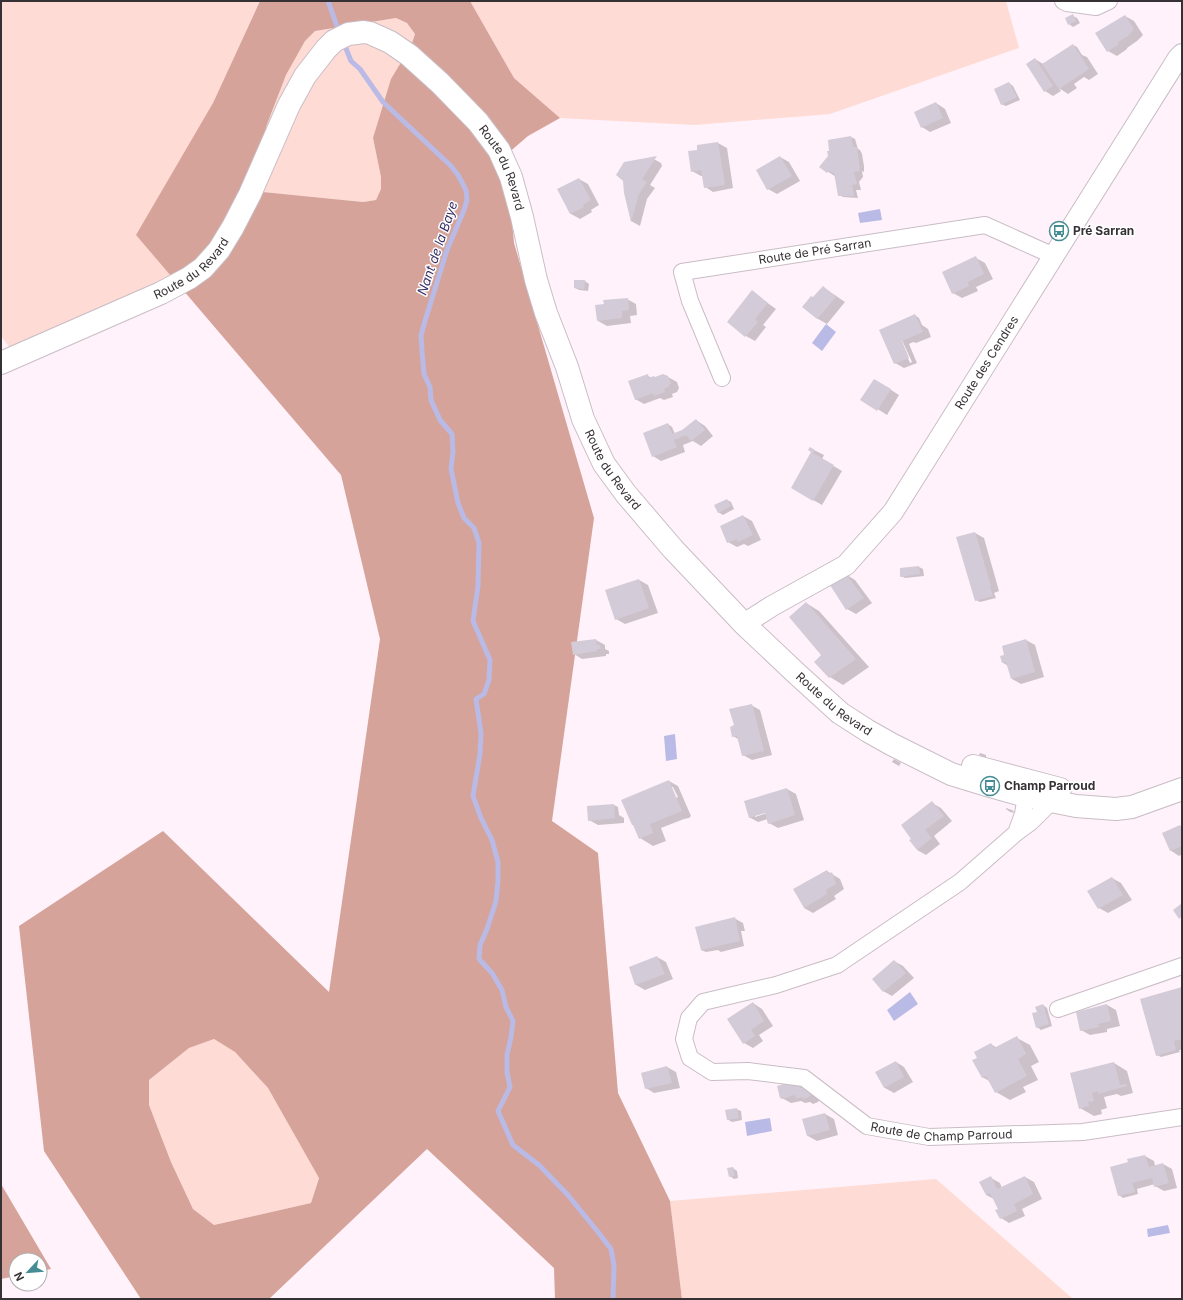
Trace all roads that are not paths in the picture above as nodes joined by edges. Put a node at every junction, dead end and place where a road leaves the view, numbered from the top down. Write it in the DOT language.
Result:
graph roads {
  1 [pos="1063,1"];
  2 [pos="1109,1"];
  3 [pos="1182,54"];
  4 [pos="1054,256"];
  5 [pos="1,363"];
  6 [pos="722,378"];
  7 [pos="744,624"];
  8 [pos="1175,792"];
  9 [pos="1040,794"];
  10 [pos="1016,833"];
  11 [pos="1182,966"];
  12 [pos="1058,1009"];
  13 [pos="1182,1117"];
  1 -- 2 [label="street"];
  3 -- 4 [label="street, Route des Cendres"];
  4 -- 6 [label="street, Route de Pré Sarran"];
  4 -- 7 [label="street, Route des Cendres"];
  5 -- 7 [label="main road, Route du Revard"];
  7 -- 9 [label="main road, Route du Revard"];
  8 -- 9 [label="main road, Route du Revard"];
  9 -- 10 [label="street, Route de Champ Parroud"];
  9 -- 10 [label="street, Route de Champ Parroud"];
  10 -- 13 [label="street, Route de Champ Parroud"];
  11 -- 12 [label="street"];
}
